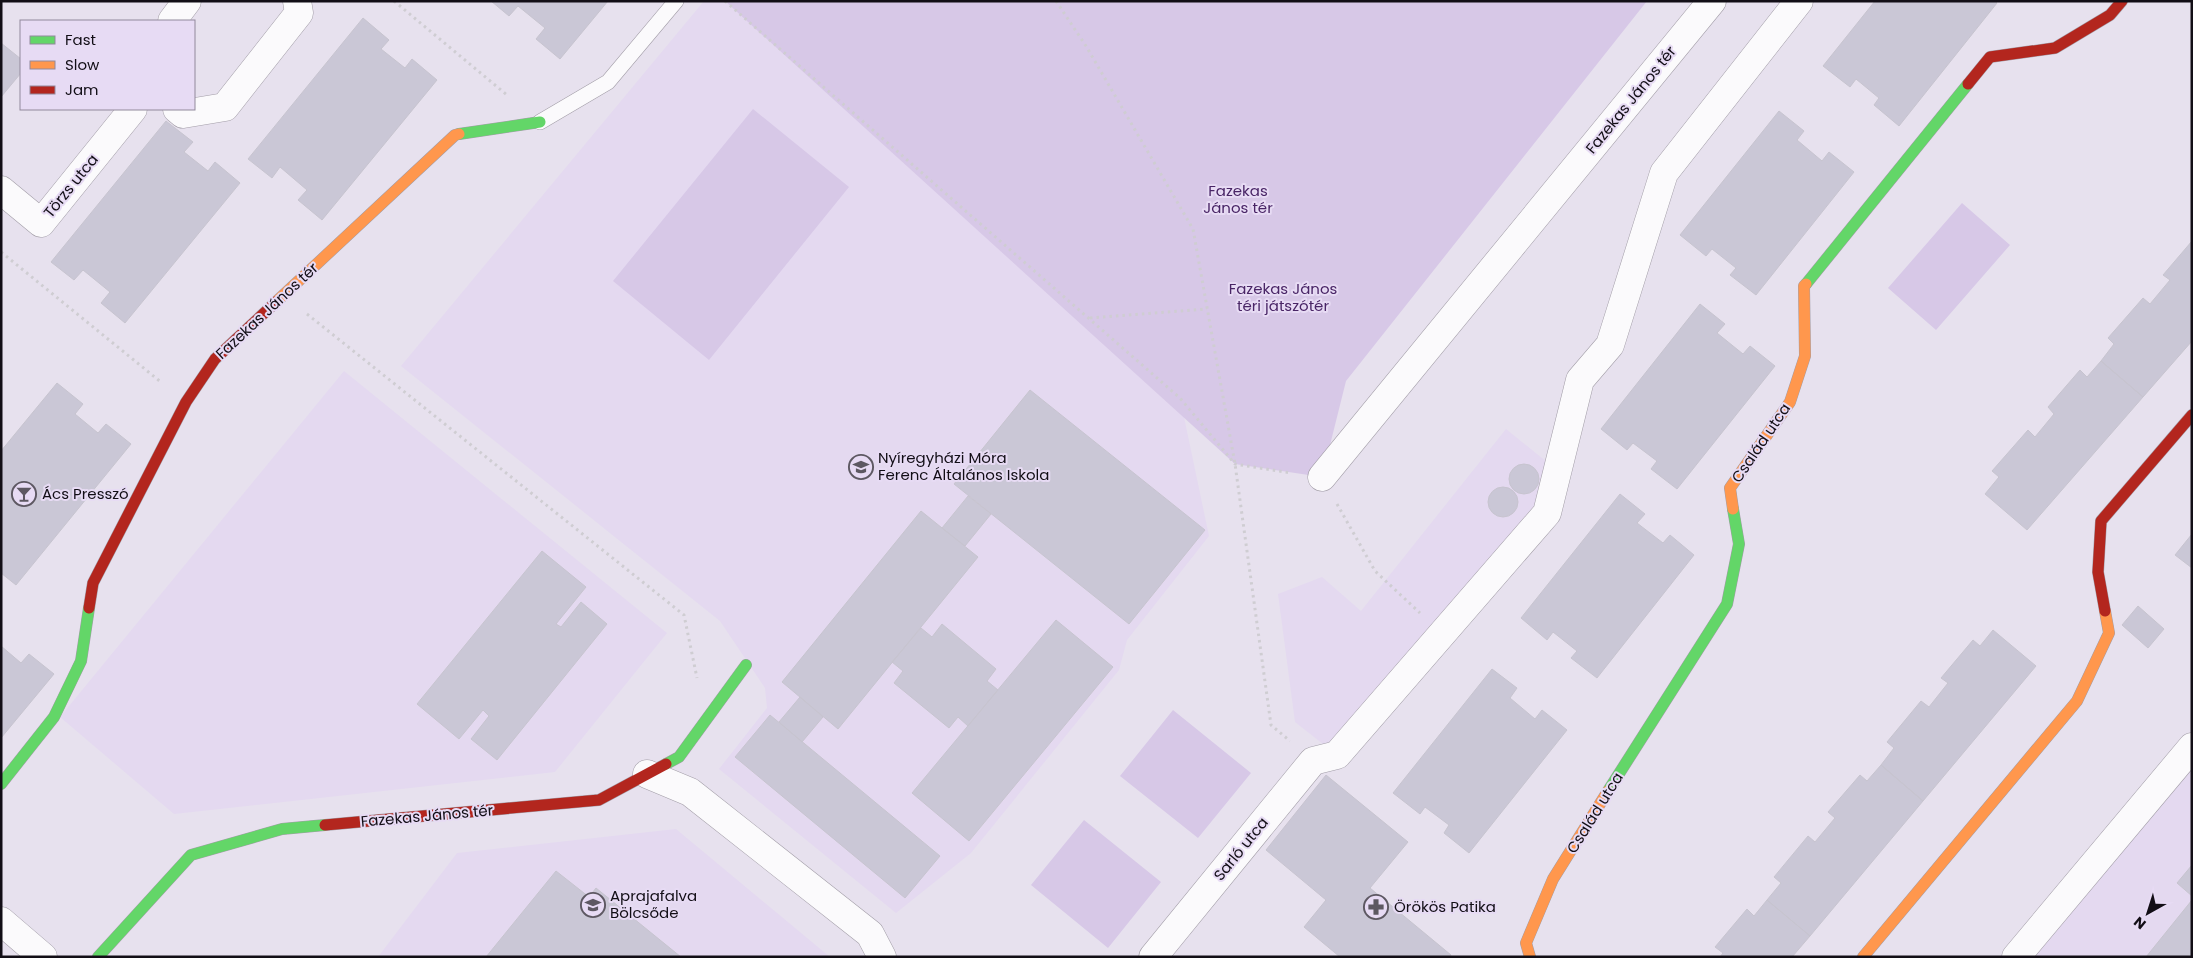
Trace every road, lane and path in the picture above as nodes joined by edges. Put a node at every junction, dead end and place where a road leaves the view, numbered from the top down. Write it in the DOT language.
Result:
graph roads {
  1 [pos="187,1"];
  2 [pos="297,1"];
  3 [pos="394,1"];
  4 [pos="676,1"];
  5 [pos="725,1"];
  6 [pos="1056,1"];
  7 [pos="1712,1"];
  8 [pos="1799,1"];
  9 [pos="2122,1"];
  10 [pos="173,20"];
  11 [pos="132,110"];
  12 [pos="178,110"];
  13 [pos="540,122"];
  14 [pos="1,190"];
  15 [pos="1,252"];
  16 [pos="283,295"];
  17 [pos="1207,309"];
  18 [pos="1089,318"];
  19 [pos="186,402"];
  20 [pos="2192,415"];
  21 [pos="1235,464"];
  22 [pos="1322,477"];
  23 [pos="1442,634"];
  24 [pos="746,665"];
  25 [pos="706,721"];
  26 [pos="2192,746"];
  27 [pos="1325,758"];
  28 [pos="647,774"];
  29 [pos="1,784"];
  30 [pos="1,921"];
  31 [pos="43,957"];
  32 [pos="98,957"];
  33 [pos="882,957"];
  34 [pos="1153,957"];
  35 [pos="1530,957"];
  36 [pos="1863,957"];
  37 [pos="2016,957"];
  1 -- 10 [label="street"];
  2 -- 12 [label="street"];
  3 -- 13 [label="path"];
  4 -- 13 [label="lane"];
  5 -- 18 [label="path"];
  6 -- 17 [label="path"];
  7 -- 22 [label="street, Fazekas János tér"];
  8 -- 23 [label="street, Sarló utca"];
  9 -- 35 [label="street, Család utca"];
  11 -- 14 [label="street, Törzs utca"];
  13 -- 16 [label="street, Fazekas János tér"];
  15 -- 19 [label="path"];
  16 -- 19 [label="street, Fazekas János tér"];
  16 -- 25 [label="path"];
  17 -- 18 [label="path"];
  17 -- 21 [label="path"];
  18 -- 21 [label="path"];
  19 -- 29 [label="street, Fazekas János tér"];
  20 -- 36 [label="street"];
  21 -- 22 [label="path"];
  21 -- 27 [label="path"];
  22 -- 23 [label="path"];
  23 -- 27 [label="street, Sarló utca"];
  24 -- 25 [label="street, Fazekas János tér"];
  25 -- 28 [label="street, Fazekas János tér"];
  26 -- 37 [label="street"];
  27 -- 34 [label="street, Sarló utca"];
  28 -- 32 [label="street, Fazekas János tér"];
  28 -- 33 [label="street"];
  30 -- 31 [label="street"];
}
